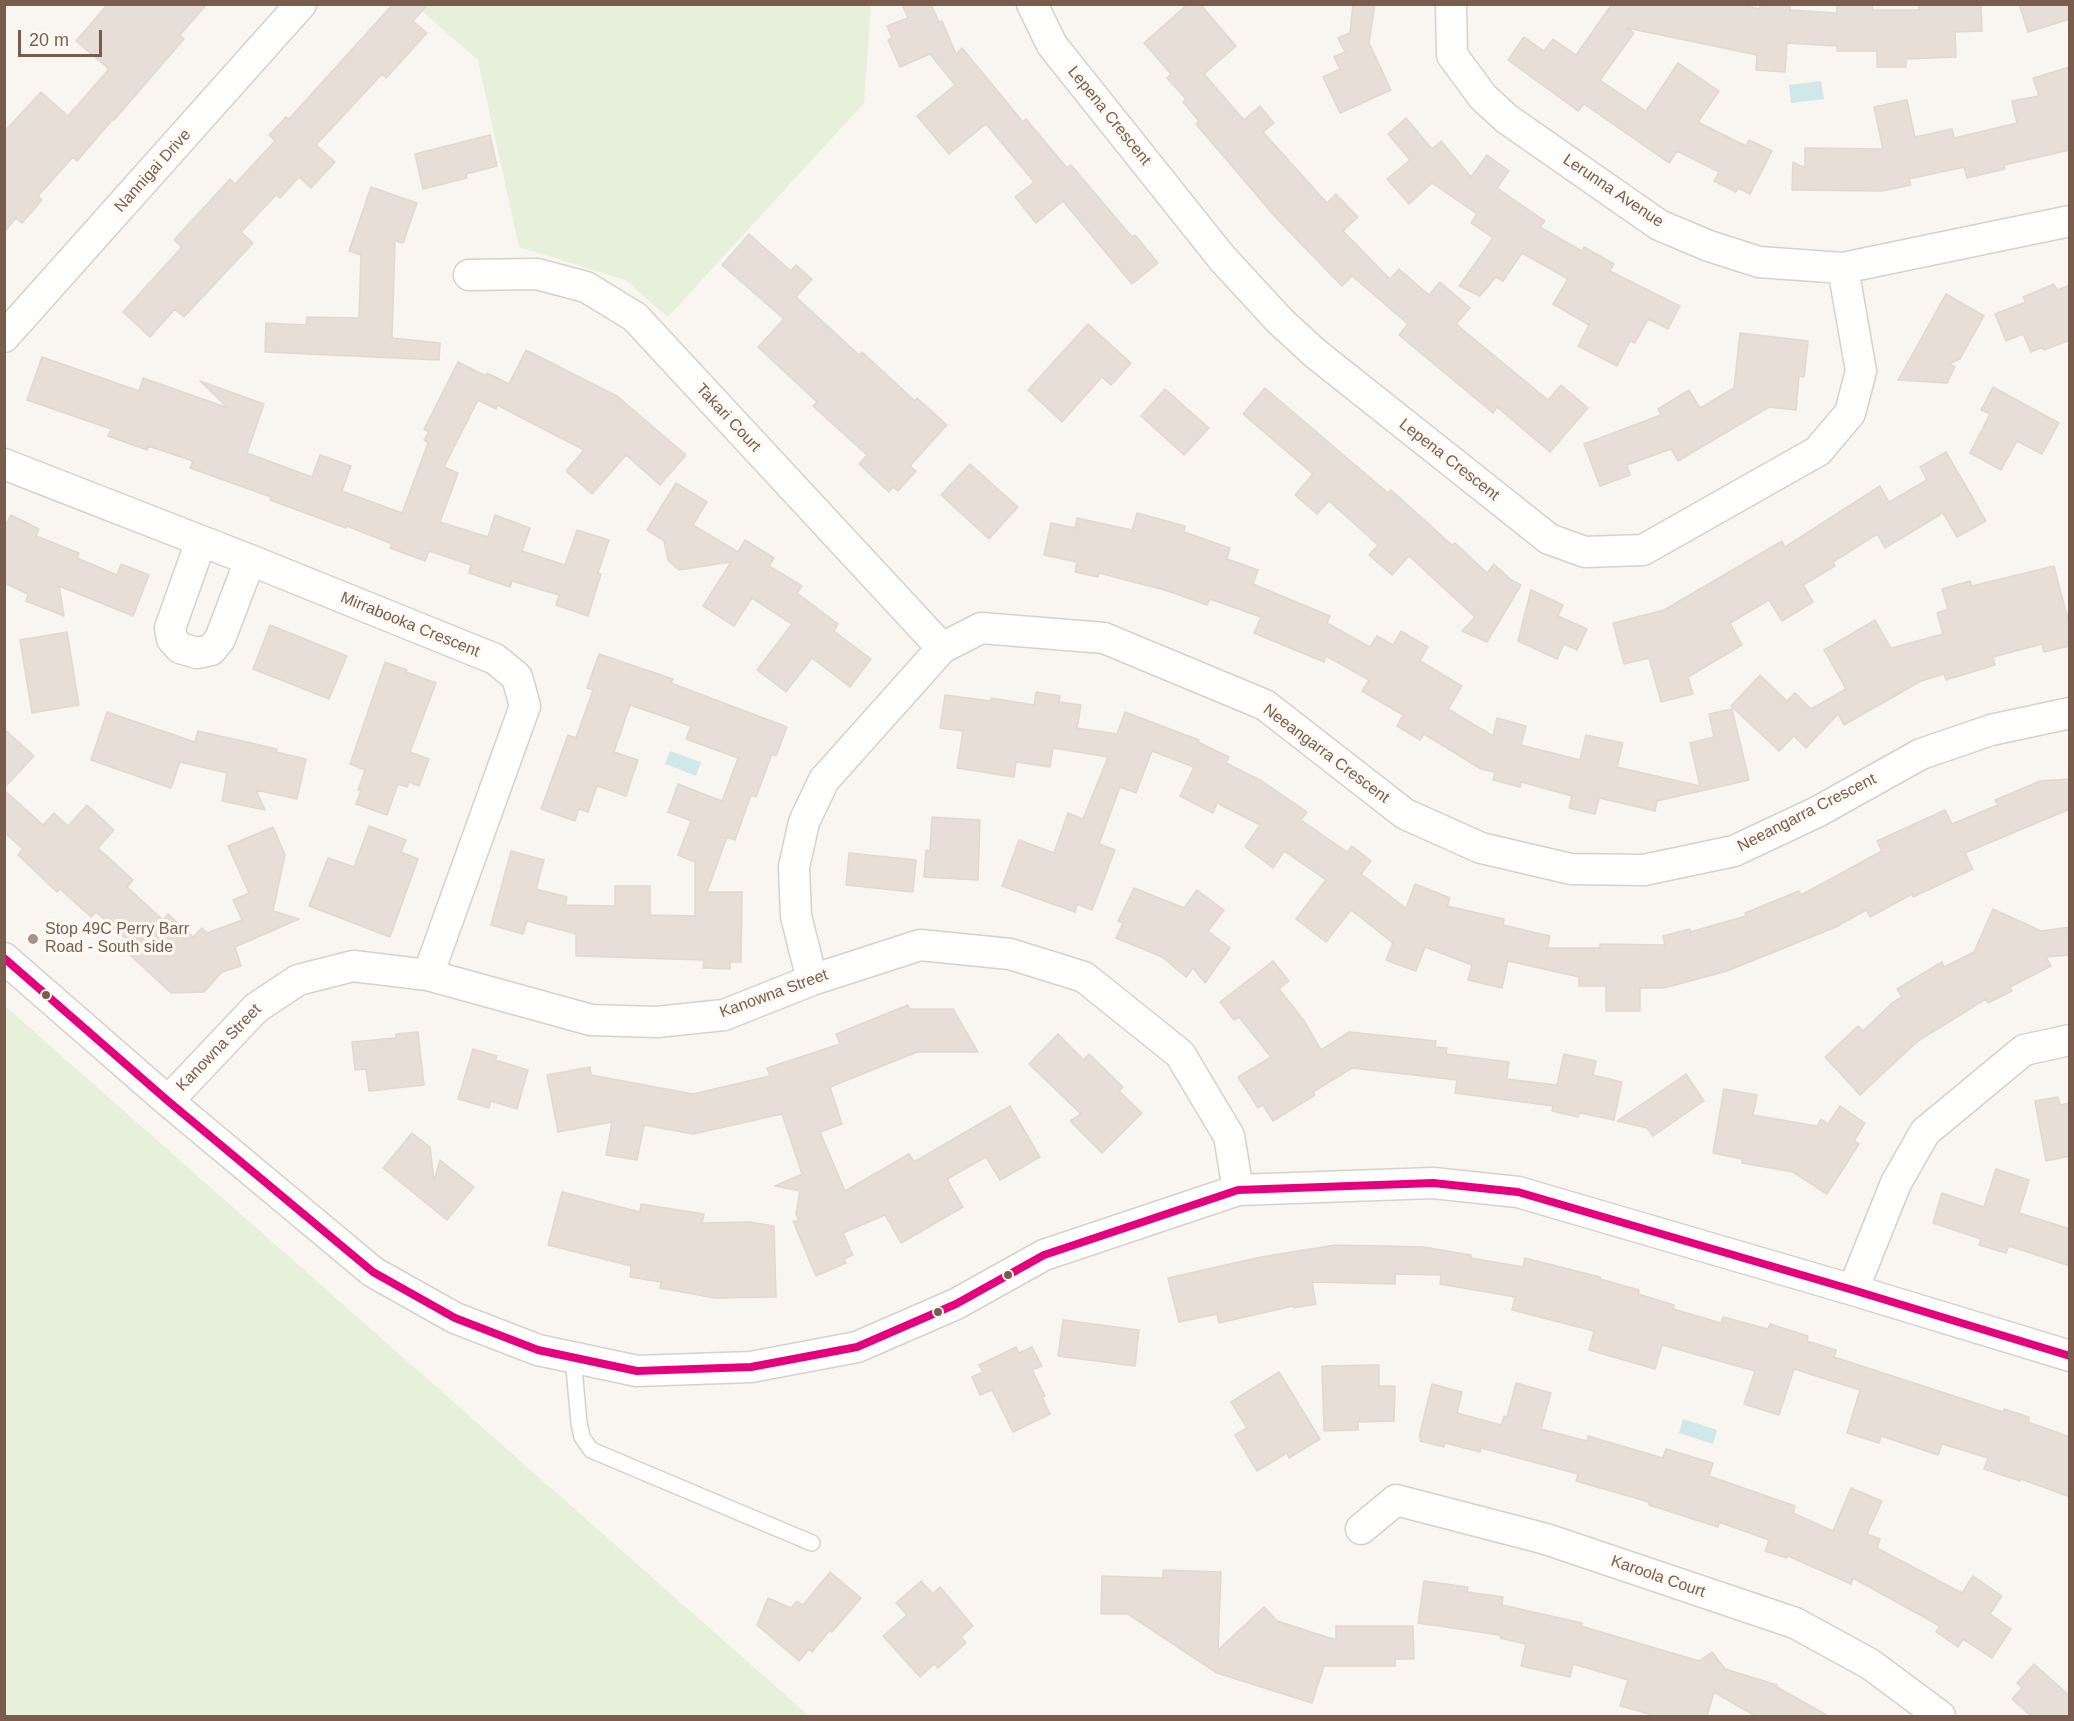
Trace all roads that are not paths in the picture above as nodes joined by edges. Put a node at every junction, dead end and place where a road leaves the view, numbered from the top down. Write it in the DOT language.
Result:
graph roads {
  1 [pos="301,4"];
  2 [pos="1032,4"];
  3 [pos="1451,4"];
  4 [pos="2070,221"];
  5 [pos="1843,268"];
  6 [pos="469,275"];
  7 [pos="4,337"];
  8 [pos="4,464"];
  9 [pos="201,541"];
  10 [pos="250,560"];
  11 [pos="942,648"];
  12 [pos="2070,713"];
  13 [pos="4,958"];
  14 [pos="429,975"];
  15 [pos="812,980"];
  16 [pos="2070,1040"];
  17 [pos="168,1101"];
  18 [pos="1238,1190"];
  19 [pos="1853,1290"];
  20 [pos="2070,1356"];
  21 [pos="573,1357"];
  22 [pos="1361,1529"];
  23 [pos="812,1542"];
  24 [pos="1940,1716"];
  1 -- 7 [label="street, Nannigai Drive"];
  2 -- 5 [label="street, Lepena Crescent"];
  3 -- 5 [label="street, Lerunna Avenue"];
  4 -- 5 [label="street, Lerunna Avenue"];
  6 -- 11 [label="street, Takari Court"];
  8 -- 9 [label="street, Mirrabooka Crescent"];
  9 -- 10 [label="street, Mirrabooka Crescent"];
  9 -- 10 [label="street"];
  10 -- 14 [label="street, Mirrabooka Crescent"];
  11 -- 12 [label="street, Neeangarra Crescent"];
  11 -- 15 [label="street, Neeangarra Crescent"];
  13 -- 17 [label="street"];
  14 -- 15 [label="street, Kanowna Street"];
  14 -- 17 [label="street, Kanowna Street"];
  15 -- 18 [label="street, Kanowna Street"];
  16 -- 19 [label="street"];
  17 -- 21 [label="street"];
  18 -- 19 [label="street"];
  18 -- 21 [label="street"];
  19 -- 20 [label="street"];
  21 -- 23 [label="lane"];
  22 -- 24 [label="street, Karoola Court"];
}
